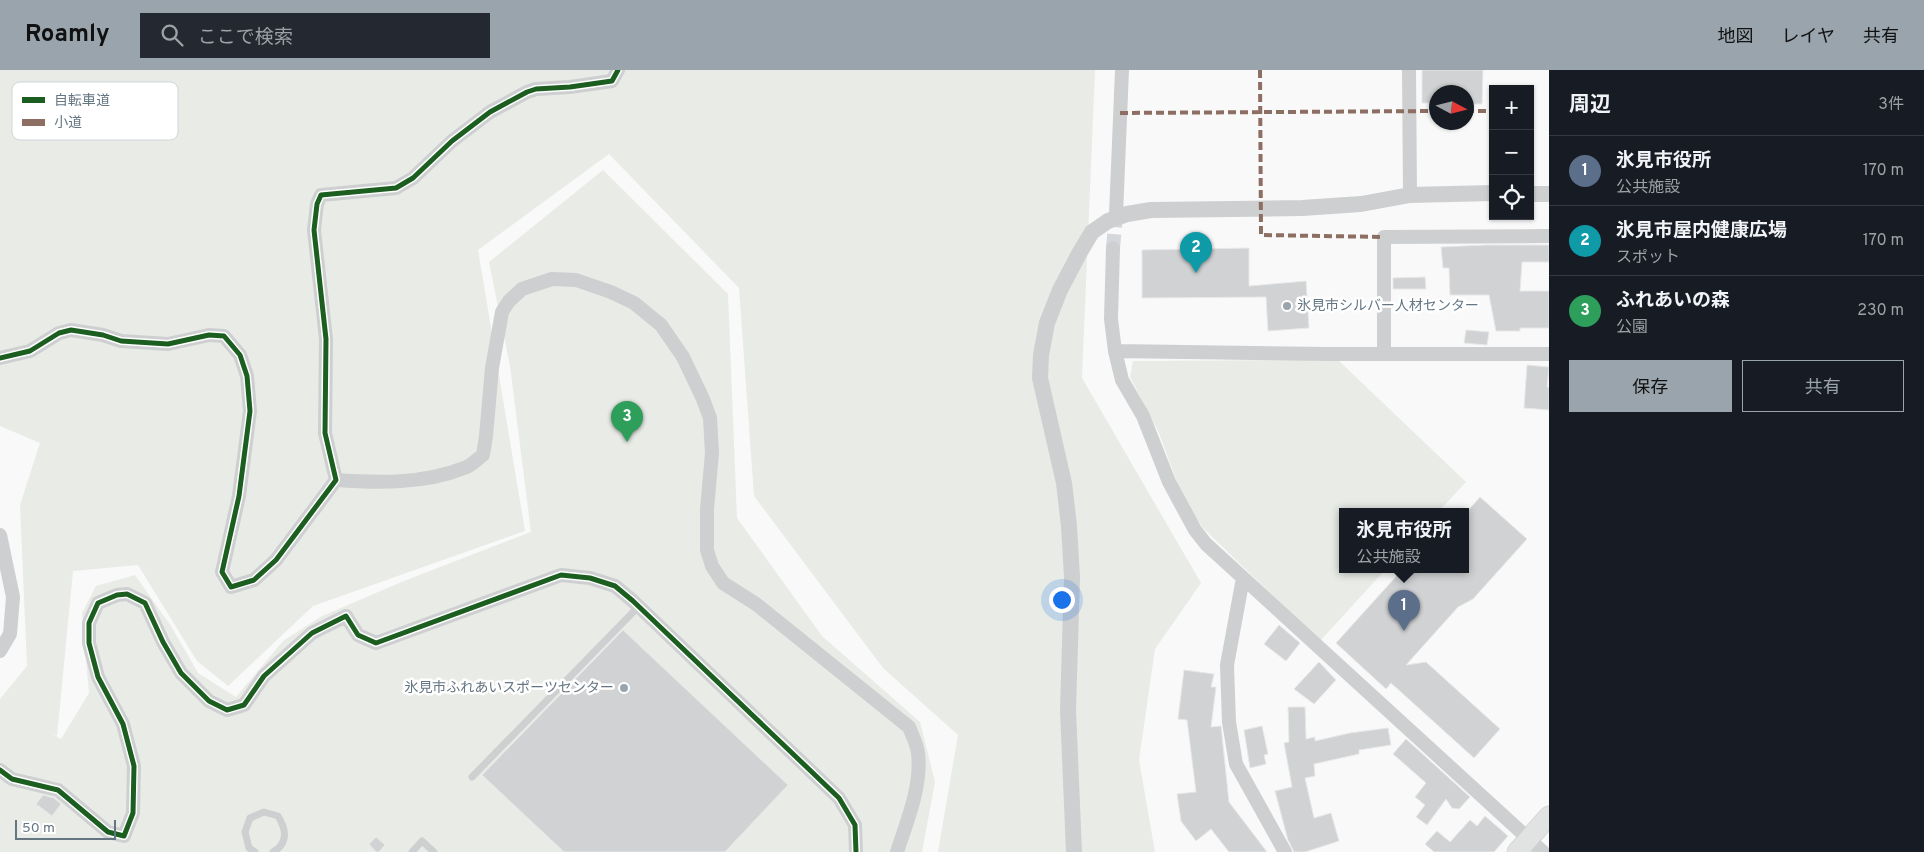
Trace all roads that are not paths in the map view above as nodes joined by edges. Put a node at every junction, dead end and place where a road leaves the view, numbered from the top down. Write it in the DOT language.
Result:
graph roads {
  1 [pos="618,70"];
  2 [pos="1122,70"];
  3 [pos="1409,70"];
  4 [pos="1489,193"];
  5 [pos="1534,194"];
  6 [pos="1549,194"];
  7 [pos="1410,195"];
  8 [pos="1116,214"];
  9 [pos="1549,236"];
  10 [pos="1113,248"];
  11 [pos="1115,351"];
  12 [pos="1384,354"];
  13 [pos="1549,354"];
  14 [pos="0,358"];
  15 [pos="336,480"];
  16 [pos="0,536"];
  17 [pos="1243,578"];
  18 [pos="639,606"];
  19 [pos="0,651"];
  20 [pos="0,770"];
  21 [pos="472,776"];
  22 [pos="1549,816"];
  23 [pos="1530,848"];
  24 [pos="255,852"];
  25 [pos="273,852"];
  26 [pos="412,852"];
  27 [pos="434,852"];
  28 [pos="856,852"];
  29 [pos="897,852"];
  30 [pos="1074,852"];
  31 [pos="1286,852"];
  1 -- 15 [label="street"];
  2 -- 8 [label="street"];
  3 -- 7 [label="street"];
  4 -- 7 [label="street"];
  5 -- 6 [label="street"];
  7 -- 30 [label="street"];
  9 -- 12 [label="street"];
  10 -- 11 [label="street"];
  11 -- 12 [label="street"];
  11 -- 17 [label="street"];
  12 -- 13 [label="street"];
  14 -- 15 [label="street"];
  15 -- 29 [label="street"];
  16 -- 19 [label="street"];
  17 -- 23 [label="street"];
  17 -- 31 [label="street"];
  18 -- 20 [label="street"];
  18 -- 21 [label="lane"];
  18 -- 28 [label="street"];
  22 -- 23 [label="main road"];
  24 -- 25 [label="lane"];
  26 -- 27 [label="lane"];
}
